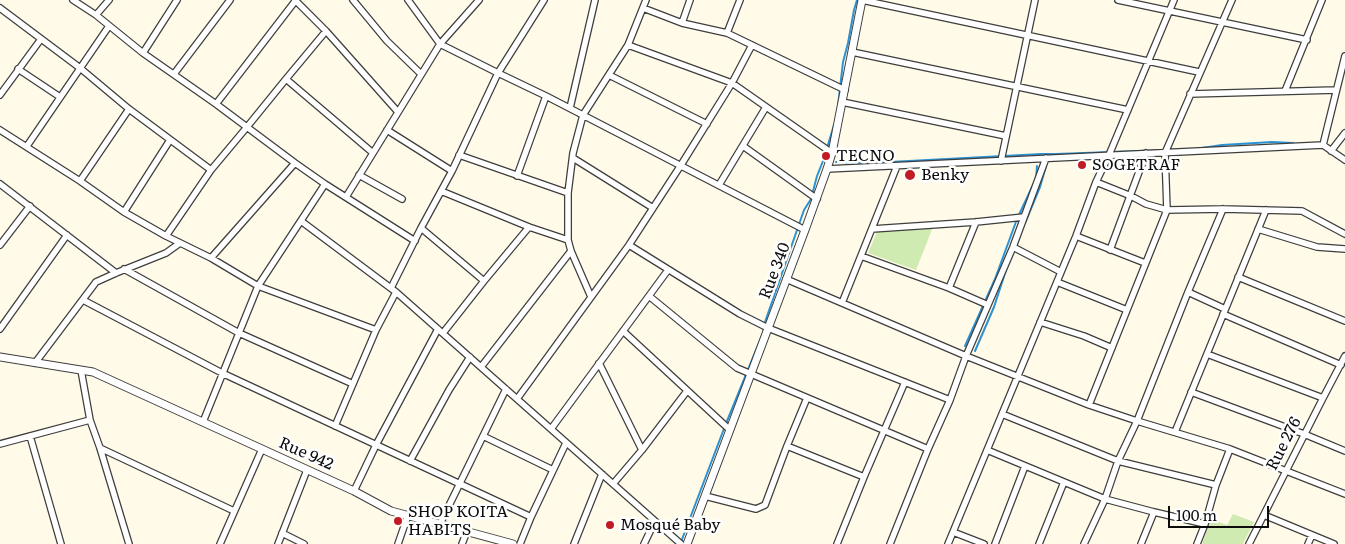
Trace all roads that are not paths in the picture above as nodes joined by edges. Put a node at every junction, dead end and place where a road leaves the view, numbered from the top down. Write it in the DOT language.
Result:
graph roads {
  1 [pos="73,0"];
  2 [pos="109,0"];
  3 [pos="177,0"];
  4 [pos="230,0"];
  5 [pos="296,0"];
  6 [pos="353,0"];
  7 [pos="408,0"];
  8 [pos="479,0"];
  9 [pos="544,0"];
  10 [pos="595,0"];
  11 [pos="646,0"];
  12 [pos="690,0"];
  13 [pos="740,0"];
  14 [pos="862,0"];
  15 [pos="1035,0"];
  16 [pos="1118,0"];
  17 [pos="1174,0"];
  18 [pos="1232,0"];
  19 [pos="1322,0"];
  20 [pos="1139,2"];
  21 [pos="0,8"];
  22 [pos="643,8"];
  23 [pos="1169,11"];
  24 [pos="96,15"];
  25 [pos="1222,22"];
  26 [pos="682,23"];
  27 [pos="109,26"];
  28 [pos="326,31"];
  29 [pos="728,33"];
  30 [pos="1028,35"];
  31 [pos="41,39"];
  32 [pos="1307,40"];
  33 [pos="440,44"];
  34 [pos="628,45"];
  35 [pos="752,45"];
  36 [pos="852,52"];
  37 [pos="143,53"];
  38 [pos="1345,56"];
  39 [pos="1149,61"];
  40 [pos="80,68"];
  41 [pos="18,69"];
  42 [pos="1199,72"];
  43 [pos="498,73"];
  44 [pos="174,74"];
  45 [pos="422,74"];
  46 [pos="609,75"];
  47 [pos="286,79"];
  48 [pos="732,83"];
  49 [pos="1017,86"];
  50 [pos="845,90"];
  51 [pos="1336,90"];
  52 [pos="1285,92"];
  53 [pos="1190,94"];
  54 [pos="0,95"];
  55 [pos="546,96"];
  56 [pos="60,97"];
  57 [pos="842,102"];
  58 [pos="216,104"];
  59 [pos="570,108"];
  60 [pos="766,108"];
  61 [pos="129,109"];
  62 [pos="1128,110"];
  63 [pos="398,112"];
  64 [pos="583,115"];
  65 [pos="707,124"];
  66 [pos="248,128"];
  67 [pos="0,130"];
  68 [pos="387,130"];
  69 [pos="1345,133"];
  70 [pos="1006,136"];
  71 [pos="170,140"];
  72 [pos="1323,145"];
  73 [pos="27,146"];
  74 [pos="743,146"];
  75 [pos="1332,151"];
  76 [pos="1164,152"];
  77 [pos="373,153"];
  78 [pos="832,153"];
  79 [pos="1146,154"];
  80 [pos="459,155"];
  81 [pos="1109,155"];
  82 [pos="573,158"];
  83 [pos="1046,158"];
  84 [pos="1345,160"];
  85 [pos="1001,161"];
  86 [pos="295,163"];
  87 [pos="681,165"];
  88 [pos="897,166"];
  89 [pos="827,169"];
  90 [pos="211,170"];
  91 [pos="452,171"];
  92 [pos="359,175"];
  93 [pos="517,176"];
  94 [pos="80,181"];
  95 [pos="1096,182"];
  96 [pos="0,184"];
  97 [pos="325,184"];
  98 [pos="720,185"];
  99 [pos="441,191"];
  100 [pos="568,193"];
  101 [pos="1131,196"];
  102 [pos="346,197"];
  103 [pos="402,199"];
  104 [pos="817,199"];
  105 [pos="30,206"];
  106 [pos="653,208"];
  107 [pos="1223,209"];
  108 [pos="1167,210"];
  109 [pos="1266,210"];
  110 [pos="124,212"];
  111 [pos="1024,217"];
  112 [pos="301,220"];
  113 [pos="976,222"];
  114 [pos="529,227"];
  115 [pos="421,228"];
  116 [pos="1258,228"];
  117 [pos="872,229"];
  118 [pos="806,230"];
  119 [pos="1345,234"];
  120 [pos="67,235"];
  121 [pos="166,236"];
  122 [pos="1076,236"];
  123 [pos="568,240"];
  124 [pos="415,241"];
  125 [pos="180,243"];
  126 [pos="629,245"];
  127 [pos="0,246"];
  128 [pos="1014,247"];
  129 [pos="1345,249"];
  130 [pos="1110,250"];
  131 [pos="571,251"];
  132 [pos="861,256"];
  133 [pos="211,258"];
  134 [pos="1145,262"];
  135 [pos="124,270"];
  136 [pos="668,270"];
  137 [pos="116,272"];
  138 [pos="1061,272"];
  139 [pos="1238,277"];
  140 [pos="786,279"];
  141 [pos="484,281"];
  142 [pos="1057,282"];
  143 [pos="258,286"];
  144 [pos="949,288"];
  145 [pos="393,290"];
  146 [pos="1188,292"];
  147 [pos="648,296"];
  148 [pos="591,298"];
  149 [pos="83,300"];
  150 [pos="842,303"];
  151 [pos="988,304"];
  152 [pos="1127,310"];
  153 [pos="1224,312"];
  154 [pos="1345,321"];
  155 [pos="1040,322"];
  156 [pos="768,328"];
  157 [pos="0,329"];
  158 [pos="376,330"];
  159 [pos="441,331"];
  160 [pos="622,331"];
  161 [pos="239,333"];
  162 [pos="1112,348"];
  163 [pos="1207,354"];
  164 [pos="966,356"];
  165 [pos="1345,356"];
  166 [pos="0,357"];
  167 [pos="470,357"];
  168 [pos="35,363"];
  169 [pos="599,363"];
  170 [pos="1341,365"];
  171 [pos="481,367"];
  172 [pos="81,370"];
  173 [pos="222,373"];
  174 [pos="751,375"];
  175 [pos="1017,377"];
  176 [pos="905,382"];
  177 [pos="354,384"];
  178 [pos="506,389"];
  179 [pos="687,391"];
  180 [pos="1191,392"];
  181 [pos="807,398"];
  182 [pos="1323,398"];
  183 [pos="517,399"];
  184 [pos="950,400"];
  185 [pos="1089,405"];
  186 [pos="1002,414"];
  187 [pos="90,420"];
  188 [pos="1138,421"];
  189 [pos="203,422"];
  190 [pos="335,426"];
  191 [pos="551,429"];
  192 [pos="730,430"];
  193 [pos="884,430"];
  194 [pos="1175,432"];
  195 [pos="1304,434"];
  196 [pos="30,436"];
  197 [pos="483,436"];
  198 [pos="566,443"];
  199 [pos="0,444"];
  200 [pos="376,445"];
  201 [pos="787,446"];
  202 [pos="100,448"];
  203 [pos="1344,448"];
  204 [pos="262,449"];
  205 [pos="928,449"];
  206 [pos="1230,449"];
  207 [pos="642,450"];
  208 [pos="987,450"];
  209 [pos="410,461"];
  210 [pos="1118,461"];
  211 [pos="1025,466"];
  212 [pos="307,470"];
  213 [pos="553,470"];
  214 [pos="1286,471"];
  215 [pos="602,474"];
  216 [pos="864,477"];
  217 [pos="1064,482"];
  218 [pos="460,484"];
  219 [pos="613,484"];
  220 [pos="1216,485"];
  221 [pos="354,491"];
  222 [pos="1345,494"];
  223 [pos="706,496"];
  224 [pos="1105,499"];
  225 [pos="234,511"];
  226 [pos="1154,512"];
  227 [pos="408,515"];
  228 [pos="1264,515"];
  229 [pos="531,517"];
  230 [pos="655,521"];
  231 [pos="440,524"];
  232 [pos="1205,524"];
  233 [pos="467,531"];
  234 [pos="953,532"];
  235 [pos="282,533"];
  236 [pos="1312,535"];
  237 [pos="61,544"];
  238 [pos="129,544"];
  239 [pos="220,544"];
  240 [pos="278,544"];
  241 [pos="304,544"];
  242 [pos="398,544"];
  243 [pos="462,544"];
  244 [pos="513,544"];
  245 [pos="520,544"];
  246 [pos="574,544"];
  247 [pos="644,544"];
  248 [pos="681,544"];
  249 [pos="687,544"];
  250 [pos="837,544"];
  251 [pos="890,544"];
  252 [pos="948,544"];
  253 [pos="984,544"];
  254 [pos="995,544"];
  255 [pos="1039,544"];
  256 [pos="1084,544"];
  257 [pos="1142,544"];
  258 [pos="1198,544"];
  259 [pos="1249,544"];
  260 [pos="1308,544"];
  261 [pos="1334,544"];
  1 -- 24 [label="street"];
  2 -- 24 [label="street"];
  3 -- 37 [label="street"];
  4 -- 44 [label="street"];
  5 -- 28 [label="street"];
  5 -- 58 [label="street"];
  6 -- 45 [label="street"];
  7 -- 33 [label="street"];
  8 -- 33 [label="street"];
  9 -- 43 [label="street"];
  10 -- 59 [label="street"];
  11 -- 22 [label="street"];
  12 -- 26 [label="street"];
  13 -- 29 [label="street"];
  14 -- 30 [label="street"];
  14 -- 36 [label="street, Rue 340"];
  15 -- 30 [label="street"];
  16 -- 20 [label="street"];
  17 -- 23 [label="street"];
  18 -- 25 [label="street"];
  19 -- 32 [label="street"];
  20 -- 23 [label="street"];
  21 -- 31 [label="street"];
  22 -- 26 [label="street"];
  22 -- 34 [label="street"];
  23 -- 25 [label="street"];
  23 -- 39 [label="street"];
  24 -- 27 [label="street"];
  25 -- 32 [label="street"];
  25 -- 42 [label="street"];
  26 -- 29 [label="street"];
  27 -- 37 [label="street"];
  27 -- 40 [label="street"];
  28 -- 47 [label="street"];
  28 -- 63 [label="street"];
  29 -- 35 [label="street"];
  30 -- 39 [label="street"];
  30 -- 49 [label="street"];
  31 -- 40 [label="street"];
  31 -- 41 [label="street"];
  32 -- 52 [label="street"];
  33 -- 43 [label="street"];
  33 -- 45 [label="street"];
  34 -- 46 [label="street"];
  34 -- 48 [label="street"];
  35 -- 48 [label="street"];
  35 -- 50 [label="street"];
  36 -- 49 [label="street"];
  36 -- 50 [label="street, Rue 340"];
  37 -- 44 [label="street"];
  38 -- 51 [label="street"];
  39 -- 42 [label="street"];
  39 -- 62 [label="street"];
  40 -- 56 [label="street"];
  40 -- 61 [label="street"];
  41 -- 54 [label="street"];
  41 -- 56 [label="street"];
  42 -- 53 [label="street"];
  43 -- 55 [label="street"];
  43 -- 80 [label="street"];
  44 -- 58 [label="street"];
  45 -- 63 [label="street"];
  46 -- 64 [label="street"];
  46 -- 65 [label="street"];
  47 -- 66 [label="street"];
  47 -- 77 [label="street"];
  48 -- 60 [label="street"];
  48 -- 65 [label="street"];
  49 -- 62 [label="street"];
  49 -- 70 [label="street"];
  50 -- 57 [label="street, Rue 340"];
  51 -- 52 [label="street"];
  51 -- 72 [label="street"];
  52 -- 53 [label="street"];
  53 -- 76 [label="street"];
  55 -- 59 [label="street"];
  55 -- 93 [label="street"];
  56 -- 73 [label="street"];
  57 -- 70 [label="street"];
  57 -- 78 [label="street, Rue 340"];
  58 -- 66 [label="street"];
  59 -- 64 [label="street"];
  60 -- 74 [label="street"];
  60 -- 78 [label="street"];
  61 -- 71 [label="street"];
  61 -- 94 [label="street"];
  62 -- 81 [label="street"];
  63 -- 68 [label="street"];
  64 -- 82 [label="street"];
  64 -- 87 [label="street"];
  65 -- 87 [label="street"];
  66 -- 86 [label="street"];
  66 -- 90 [label="street"];
  67 -- 73 [label="street"];
  68 -- 77 [label="street"];
  68 -- 91 [label="street"];
  69 -- 75 [label="street"];
  70 -- 85 [label="street"];
  71 -- 90 [label="street"];
  71 -- 110 [label="street"];
  72 -- 75 [label="street"];
  72 -- 76 [label="street"];
  73 -- 94 [label="street"];
  74 -- 98 [label="street"];
  74 -- 104 [label="street"];
  75 -- 84 [label="street"];
  76 -- 79 [label="street"];
  76 -- 108 [label="street"];
  77 -- 92 [label="street"];
  78 -- 89 [label="street, Rue 340"];
  79 -- 81 [label="street"];
  79 -- 101 [label="street"];
  80 -- 91 [label="street"];
  80 -- 93 [label="street"];
  81 -- 83 [label="street"];
  81 -- 95 [label="street"];
  82 -- 100 [label="street"];
  82 -- 106 [label="street"];
  83 -- 85 [label="street"];
  83 -- 111 [label="street"];
  85 -- 88 [label="street"];
  86 -- 97 [label="street"];
  86 -- 133 [label="street"];
  87 -- 98 [label="street"];
  87 -- 106 [label="street"];
  88 -- 89 [label="street"];
  88 -- 117 [label="street"];
  89 -- 104 [label="street, Rue 340"];
  90 -- 121 [label="street"];
  91 -- 99 [label="street"];
  92 -- 102 [label="street"];
  92 -- 103 [label="street"];
  93 -- 100 [label="street"];
  94 -- 110 [label="street"];
  95 -- 101 [label="street"];
  95 -- 122 [label="street"];
  96 -- 105 [label="street"];
  97 -- 102 [label="street"];
  97 -- 112 [label="street"];
  98 -- 118 [label="street"];
  99 -- 114 [label="street"];
  99 -- 115 [label="street"];
  100 -- 123 [label="street"];
  101 -- 108 [label="street"];
  101 -- 130 [label="street"];
  102 -- 124 [label="street"];
  104 -- 118 [label="street, Rue 340"];
  105 -- 120 [label="street"];
  105 -- 127 [label="street"];
  106 -- 126 [label="street"];
  107 -- 108 [label="street"];
  107 -- 109 [label="street"];
  107 -- 146 [label="street"];
  108 -- 134 [label="street"];
  109 -- 116 [label="street"];
  109 -- 119 [label="street"];
  110 -- 121 [label="street"];
  111 -- 113 [label="street"];
  111 -- 128 [label="street"];
  112 -- 143 [label="street"];
  112 -- 145 [label="street"];
  113 -- 117 [label="street"];
  113 -- 144 [label="street"];
  114 -- 123 [label="street"];
  114 -- 141 [label="street"];
  115 -- 124 [label="street"];
  115 -- 141 [label="street"];
  116 -- 129 [label="street"];
  116 -- 139 [label="street"];
  117 -- 132 [label="street"];
  118 -- 140 [label="street, Rue 340"];
  120 -- 137 [label="street"];
  120 -- 157 [label="street"];
  121 -- 125 [label="street"];
  122 -- 130 [label="street"];
  122 -- 138 [label="street"];
  123 -- 131 [label="street"];
  124 -- 145 [label="street"];
  125 -- 133 [label="street"];
  125 -- 135 [label="street"];
  126 -- 136 [label="street"];
  126 -- 148 [label="street"];
  128 -- 138 [label="street"];
  128 -- 151 [label="street"];
  130 -- 134 [label="street"];
  131 -- 148 [label="street"];
  131 -- 171 [label="street"];
  132 -- 144 [label="street"];
  132 -- 150 [label="street"];
  133 -- 143 [label="street"];
  134 -- 152 [label="street"];
  135 -- 137 [label="street"];
  135 -- 161 [label="street"];
  136 -- 147 [label="street"];
  136 -- 156 [label="street"];
  137 -- 149 [label="street"];
  138 -- 142 [label="street"];
  139 -- 153 [label="street"];
  139 -- 154 [label="street"];
  140 -- 150 [label="street"];
  140 -- 156 [label="street, Rue 340"];
  141 -- 159 [label="street"];
  142 -- 152 [label="street"];
  142 -- 155 [label="street"];
  143 -- 158 [label="street"];
  143 -- 161 [label="street"];
  144 -- 151 [label="street"];
  145 -- 158 [label="street"];
  145 -- 159 [label="street"];
  146 -- 153 [label="street"];
  146 -- 188 [label="street"];
  147 -- 160 [label="street"];
  147 -- 174 [label="street"];
  148 -- 183 [label="street"];
  149 -- 168 [label="street"];
  149 -- 173 [label="street"];
  150 -- 164 [label="street"];
  151 -- 164 [label="street"];
  152 -- 162 [label="street"];
  153 -- 163 [label="street"];
  153 -- 170 [label="street"];
  155 -- 162 [label="street"];
  155 -- 175 [label="street"];
  156 -- 174 [label="street, Rue 340"];
  156 -- 176 [label="street"];
  158 -- 177 [label="street"];
  159 -- 167 [label="street"];
  159 -- 200 [label="street"];
  160 -- 169 [label="street"];
  160 -- 179 [label="street"];
  161 -- 173 [label="street"];
  161 -- 177 [label="street"];
  162 -- 185 [label="street"];
  163 -- 180 [label="street"];
  163 -- 182 [label="street"];
  164 -- 175 [label="street"];
  164 -- 184 [label="street"];
  165 -- 170 [label="street, Rue 276"];
  166 -- 168 [label="street, Rue 942"];
  167 -- 171 [label="street"];
  167 -- 209 [label="street"];
  168 -- 172 [label="street, Rue 942"];
  169 -- 191 [label="street"];
  169 -- 207 [label="street"];
  170 -- 182 [label="street, Rue 276"];
  171 -- 178 [label="street"];
  172 -- 187 [label="street"];
  172 -- 189 [label="street, Rue 942"];
  173 -- 189 [label="street"];
  173 -- 190 [label="street"];
  174 -- 181 [label="street"];
  174 -- 192 [label="street, Rue 340"];
  175 -- 185 [label="street"];
  175 -- 186 [label="street"];
  176 -- 184 [label="street"];
  176 -- 193 [label="street"];
  177 -- 190 [label="street"];
  178 -- 183 [label="street"];
  178 -- 197 [label="street"];
  179 -- 192 [label="street"];
  179 -- 207 [label="street"];
  180 -- 194 [label="street"];
  180 -- 195 [label="street"];
  181 -- 193 [label="street"];
  181 -- 201 [label="street"];
  182 -- 195 [label="street, Rue 276"];
  183 -- 191 [label="street"];
  184 -- 205 [label="street"];
  185 -- 188 [label="street"];
  186 -- 208 [label="street"];
  186 -- 210 [label="street"];
  187 -- 196 [label="street"];
  187 -- 202 [label="street"];
  188 -- 194 [label="street"];
  188 -- 210 [label="street"];
  189 -- 204 [label="street, Rue 942"];
  190 -- 200 [label="street"];
  191 -- 198 [label="street"];
  192 -- 223 [label="street, Rue 340"];
  193 -- 205 [label="street"];
  193 -- 216 [label="street"];
  194 -- 206 [label="street"];
  195 -- 203 [label="street"];
  195 -- 214 [label="street, Rue 276"];
  196 -- 199 [label="street"];
  196 -- 237 [label="street"];
  197 -- 213 [label="street"];
  197 -- 218 [label="street"];
  198 -- 213 [label="street"];
  198 -- 215 [label="street"];
  200 -- 209 [label="street"];
  200 -- 221 [label="street"];
  201 -- 216 [label="street"];
  201 -- 223 [label="street"];
  202 -- 225 [label="street"];
  202 -- 238 [label="street"];
  204 -- 212 [label="street, Rue 942"];
  204 -- 225 [label="street"];
  205 -- 251 [label="street"];
  206 -- 214 [label="street"];
  206 -- 220 [label="street"];
  207 -- 219 [label="street"];
  208 -- 211 [label="street"];
  208 -- 234 [label="street"];
  209 -- 218 [label="street"];
  210 -- 220 [label="street"];
  210 -- 224 [label="street"];
  211 -- 217 [label="street"];
  211 -- 254 [label="street"];
  212 -- 221 [label="street, Rue 942"];
  212 -- 235 [label="street"];
  213 -- 229 [label="street"];
  214 -- 222 [label="street"];
  214 -- 228 [label="street, Rue 276"];
  215 -- 219 [label="street"];
  215 -- 246 [label="street"];
  216 -- 250 [label="street"];
  217 -- 224 [label="street"];
  217 -- 255 [label="street"];
  218 -- 229 [label="street"];
  218 -- 231 [label="street"];
  219 -- 230 [label="street"];
  220 -- 232 [label="street"];
  221 -- 227 [label="street, Rue 942"];
  223 -- 249 [label="street, Rue 340"];
  224 -- 226 [label="street"];
  224 -- 256 [label="street"];
  225 -- 239 [label="street"];
  226 -- 232 [label="street"];
  226 -- 257 [label="street"];
  227 -- 231 [label="street, Rue 942"];
  227 -- 242 [label="street"];
  228 -- 236 [label="street"];
  228 -- 259 [label="street, Rue 276"];
  229 -- 245 [label="street"];
  230 -- 247 [label="street"];
  230 -- 248 [label="street"];
  231 -- 233 [label="street, Rue 942"];
  232 -- 258 [label="street"];
  233 -- 243 [label="street"];
  233 -- 244 [label="street, Rue 942"];
  234 -- 252 [label="street"];
  234 -- 253 [label="street"];
  235 -- 240 [label="street"];
  235 -- 241 [label="street"];
  236 -- 260 [label="street"];
  236 -- 261 [label="street"];
}
